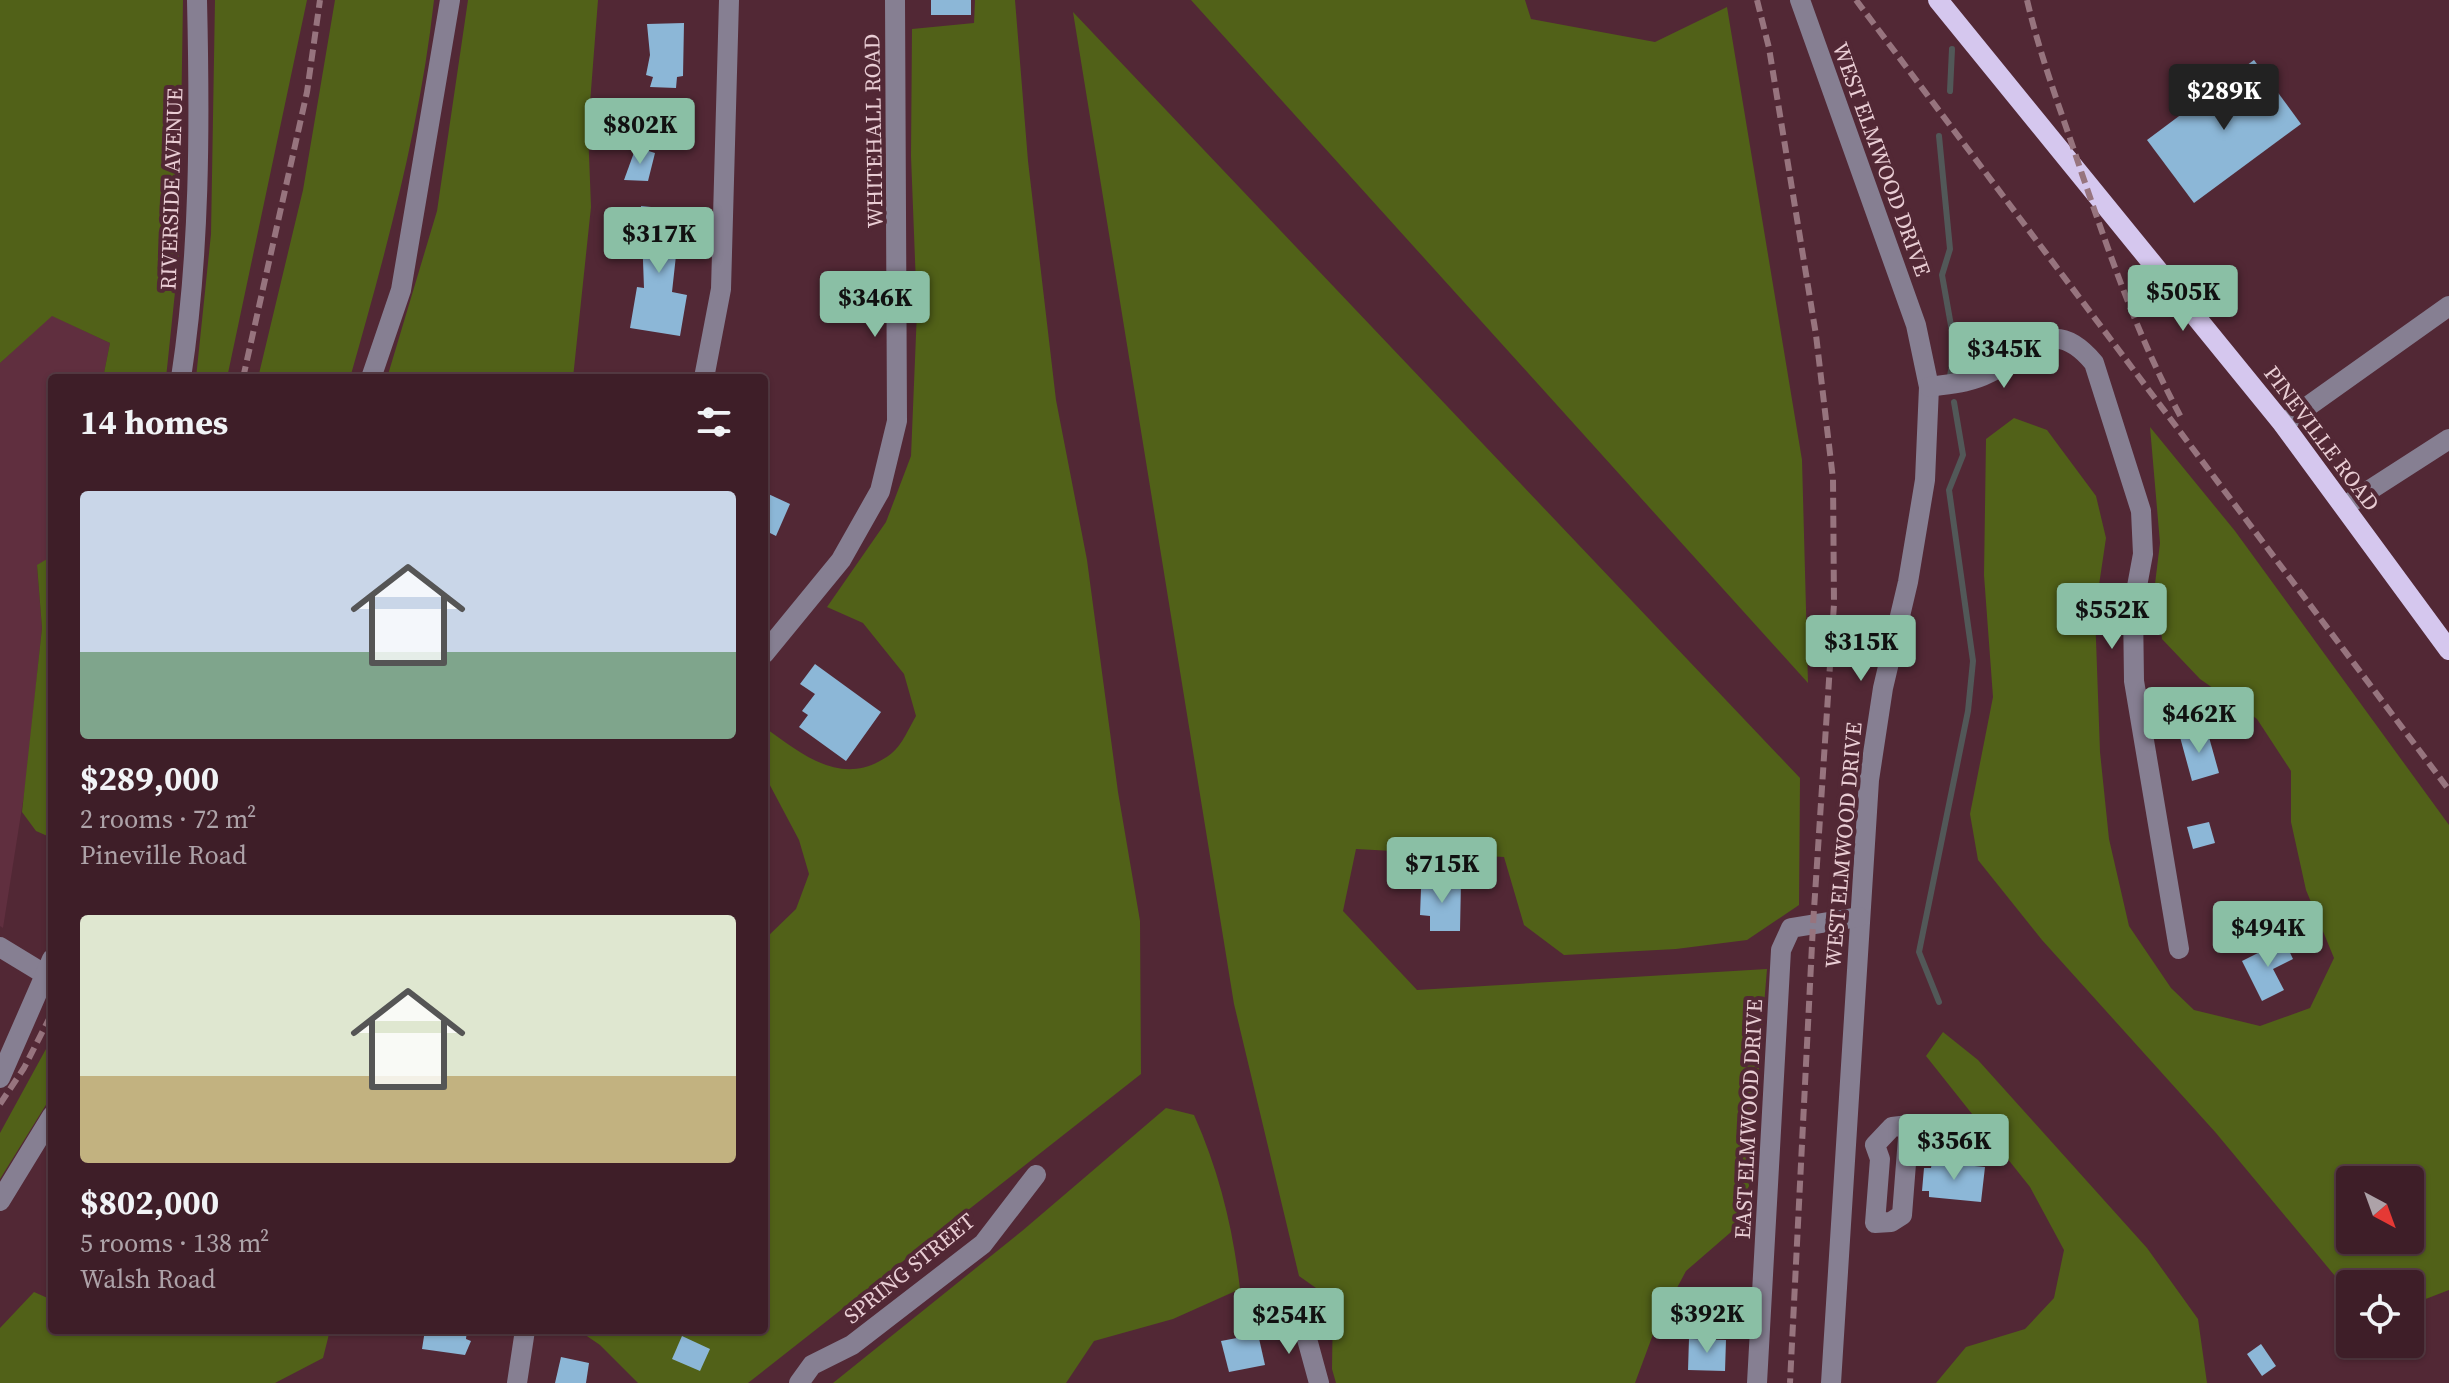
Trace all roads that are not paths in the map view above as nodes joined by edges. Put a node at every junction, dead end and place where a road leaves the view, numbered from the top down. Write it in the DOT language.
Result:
graph roads {
  1 [pos="197,0"];
  2 [pos="450,0"];
  3 [pos="729,0"];
  4 [pos="895,0"];
  5 [pos="1800,0"];
  6 [pos="1938,0"];
  7 [pos="2449,306"];
  8 [pos="182,374"];
  9 [pos="372,374"];
  10 [pos="705,374"];
  11 [pos="1929,387"];
  12 [pos="2283,424"];
  13 [pos="2449,439"];
  14 [pos="2345,506"];
  15 [pos="768,649"];
  16 [pos="2449,650"];
  17 [pos="1859,917"];
  18 [pos="0,947"];
  19 [pos="2179,949"];
  20 [pos="48,967"];
  21 [pos="48,969"];
  22 [pos="0,1078"];
  23 [pos="48,1123"];
  24 [pos="1845,1141"];
  25 [pos="1875,1145"];
  26 [pos="1036,1175"];
  27 [pos="0,1201"];
  28 [pos="1301,1317"];
  29 [pos="524,1334"];
  30 [pos="517,1383"];
  31 [pos="799,1383"];
  32 [pos="1319,1383"];
  33 [pos="1757,1383"];
  34 [pos="1831,1383"];
  1 -- 8 [label="street, RIVERSIDE AVENUE"];
  2 -- 9 [label="street"];
  3 -- 10 [label="street"];
  4 -- 15 [label="street, WHITEHALL ROAD"];
  5 -- 11 [label="street, WEST ELMWOOD DRIVE"];
  6 -- 12 [label="main road, PINEVILLE ROAD"];
  7 -- 12 [label="street"];
  11 -- 17 [label="street, WEST ELMWOOD DRIVE"];
  11 -- 19 [label="street"];
  12 -- 14 [label="main road, PINEVILLE ROAD"];
  13 -- 14 [label="street"];
  14 -- 16 [label="main road, PINEVILLE ROAD"];
  17 -- 24 [label="street, WEST ELMWOOD DRIVE"];
  17 -- 33 [label="street, EAST ELMWOOD DRIVE"];
  18 -- 20 [label="street"];
  21 -- 22 [label="street"];
  23 -- 27 [label="street"];
  24 -- 25 [label="street"];
  24 -- 34 [label="street, WEST ELMWOOD DRIVE"];
  26 -- 31 [label="street, SPRING STREET"];
  28 -- 32 [label="street"];
  29 -- 30 [label="street"];
}
